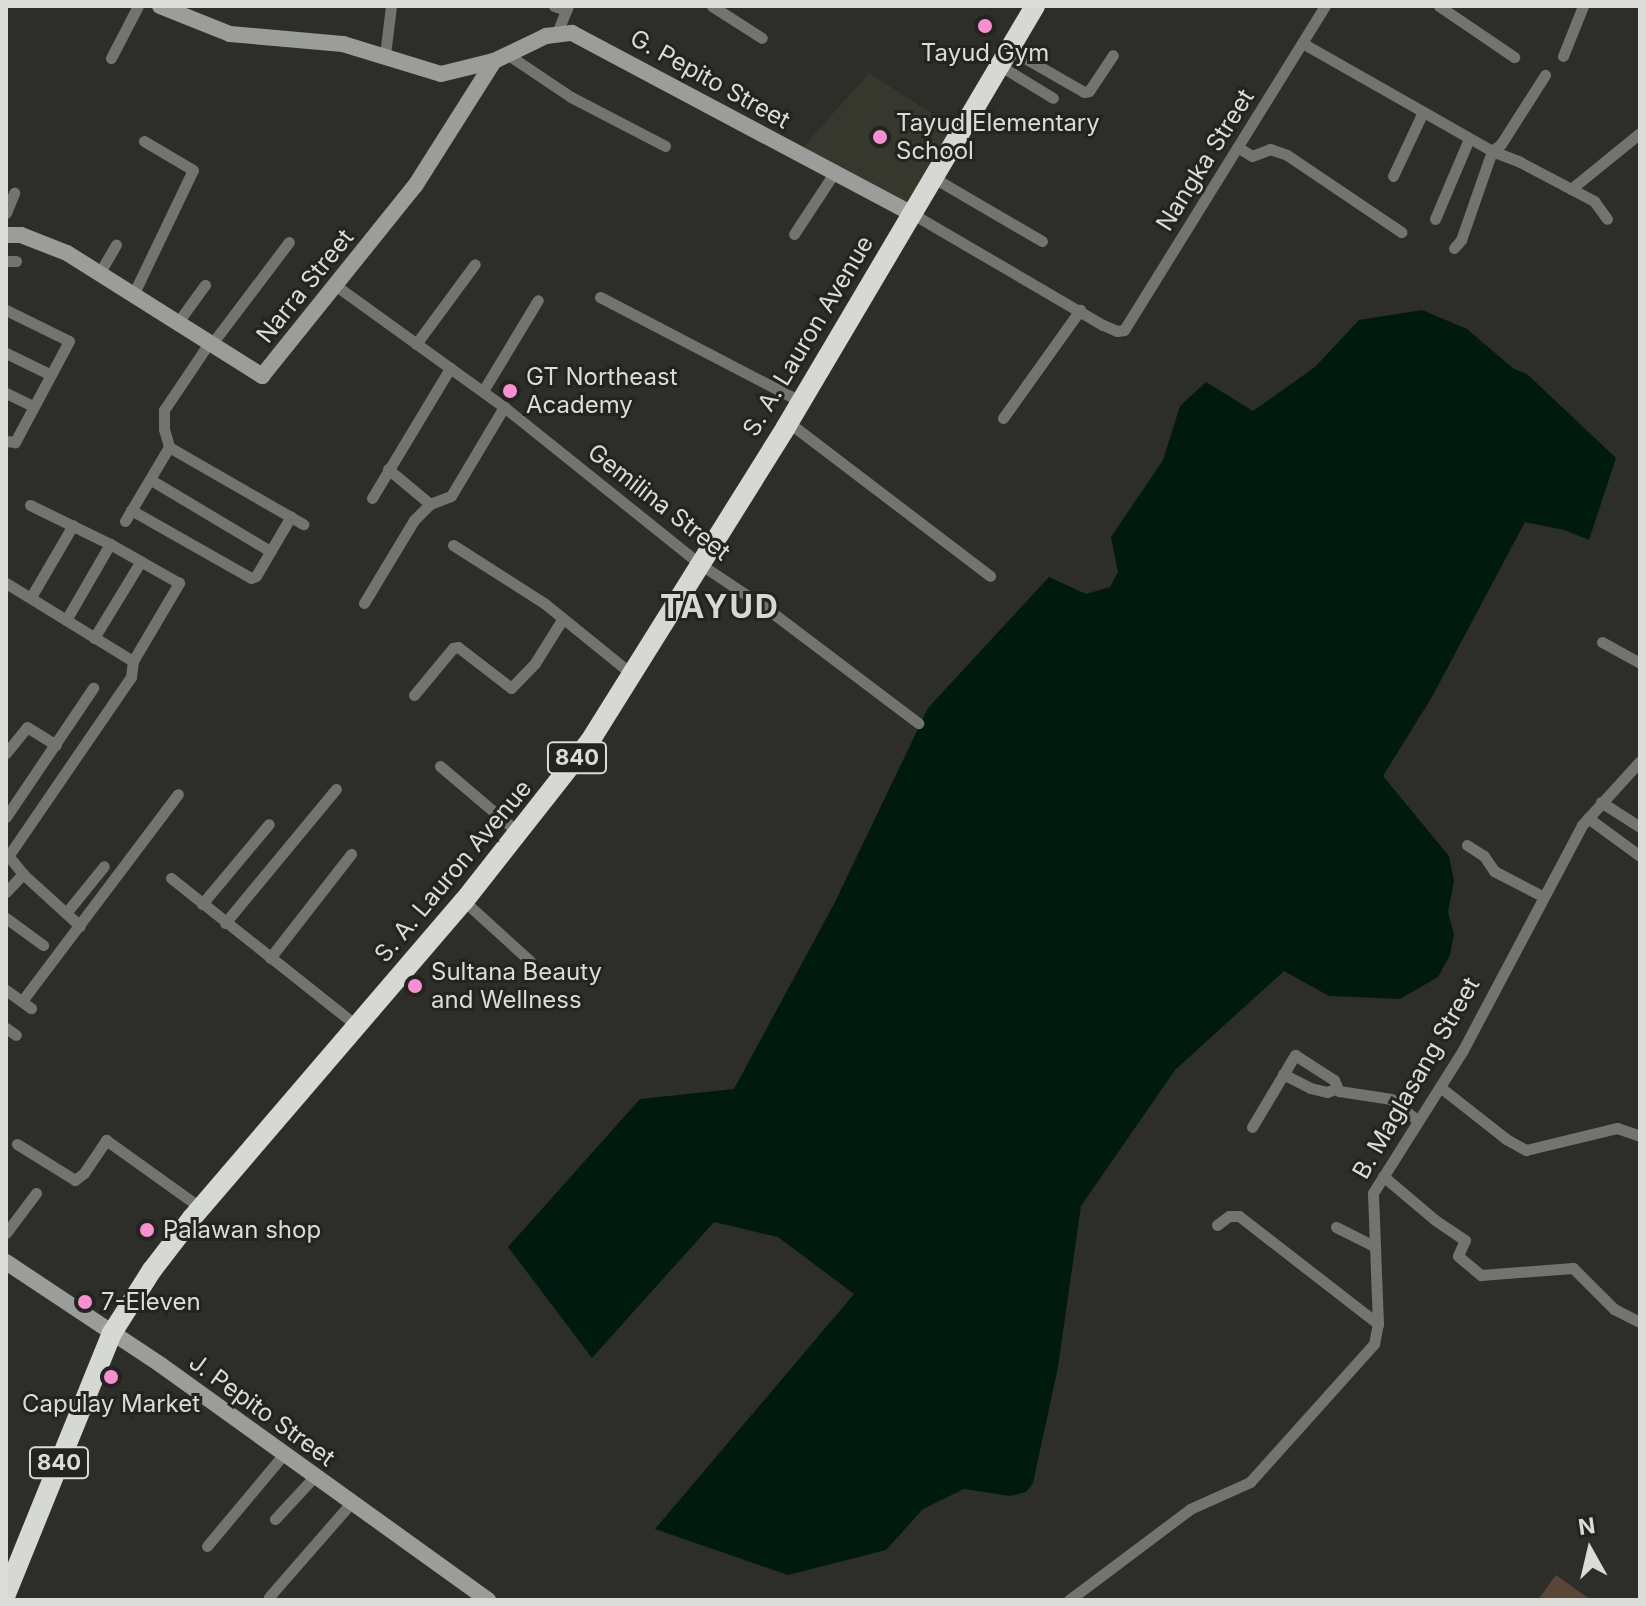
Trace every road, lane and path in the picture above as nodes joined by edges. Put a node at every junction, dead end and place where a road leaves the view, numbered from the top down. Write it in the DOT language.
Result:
graph roads {
  1 [pos="138,6"];
  2 [pos="160,6"];
  3 [pos="391,6"];
  4 [pos="712,6"];
  5 [pos="1035,6"];
  6 [pos="1325,6"];
  7 [pos="1439,6"];
  8 [pos="1583,6"];
  9 [pos="563,7"];
  10 [pos="557,33"];
  11 [pos="762,38"];
  12 [pos="1304,44"];
  13 [pos="385,55"];
  14 [pos="1113,55"];
  15 [pos="1563,56"];
  16 [pos="501,57"];
  17 [pos="1004,57"];
  18 [pos="1514,57"];
  19 [pos="111,58"];
  20 [pos="1545,75"];
  21 [pos="1053,98"];
  22 [pos="1423,112"];
  23 [pos="1640,133"];
  24 [pos="1469,139"];
  25 [pos="144,141"];
  26 [pos="665,146"];
  27 [pos="1239,148"];
  28 [pos="1492,151"];
  29 [pos="834,173"];
  30 [pos="1393,176"];
  31 [pos="934,178"];
  32 [pos="1571,189"];
  33 [pos="14,193"];
  34 [pos="6,213"];
  35 [pos="911,213"];
  36 [pos="1435,219"];
  37 [pos="1607,219"];
  38 [pos="1401,232"];
  39 [pos="794,234"];
  40 [pos="6,235"];
  41 [pos="1042,241"];
  42 [pos="289,242"];
  43 [pos="116,244"];
  44 [pos="1454,248"];
  45 [pos="475,264"];
  46 [pos="99,274"];
  47 [pos="205,285"];
  48 [pos="335,285"];
  49 [pos="134,293"];
  50 [pos="600,297"];
  51 [pos="538,300"];
  52 [pos="6,310"];
  53 [pos="1080,310"];
  54 [pos="178,322"];
  55 [pos="1117,331"];
  56 [pos="210,344"];
  57 [pos="416,344"];
  58 [pos="6,353"];
  59 [pos="450,368"];
  60 [pos="49,374"];
  61 [pos="483,391"];
  62 [pos="6,393"];
  63 [pos="800,401"];
  64 [pos="33,406"];
  65 [pos="504,407"];
  66 [pos="1003,418"];
  67 [pos="788,422"];
  68 [pos="6,441"];
  69 [pos="169,447"];
  70 [pos="388,469"];
  71 [pos="151,480"];
  72 [pos="372,498"];
  73 [pos="430,504"];
  74 [pos="30,505"];
  75 [pos="291,516"];
  76 [pos="303,524"];
  77 [pos="73,525"];
  78 [pos="110,544"];
  79 [pos="453,545"];
  80 [pos="270,551"];
  81 [pos="141,561"];
  82 [pos="700,564"];
  83 [pos="990,576"];
  84 [pos="6,583"];
  85 [pos="31,597"];
  86 [pos="364,603"];
  87 [pos="66,620"];
  88 [pos="562,620"];
  89 [pos="94,638"];
  90 [pos="1602,642"];
  91 [pos="133,661"];
  92 [pos="1640,663"];
  93 [pos="633,675"];
  94 [pos="93,688"];
  95 [pos="414,695"];
  96 [pos="918,723"];
  97 [pos="56,745"];
  98 [pos="6,753"];
  99 [pos="1640,761"];
  100 [pos="440,766"];
  101 [pos="336,789"];
  102 [pos="178,794"];
  103 [pos="1601,802"];
  104 [pos="6,817"];
  105 [pos="1588,818"];
  106 [pos="269,824"];
  107 [pos="1640,827"];
  108 [pos="519,833"];
  109 [pos="1467,845"];
  110 [pos="7,854"];
  111 [pos="351,854"];
  112 [pos="1640,856"];
  113 [pos="104,866"];
  114 [pos="23,874"];
  115 [pos="171,878"];
  116 [pos="6,892"];
  117 [pos="1544,897"];
  118 [pos="464,901"];
  119 [pos="202,904"];
  120 [pos="66,913"];
  121 [pos="6,918"];
  122 [pos="225,923"];
  123 [pos="80,926"];
  124 [pos="43,945"];
  125 [pos="270,958"];
  126 [pos="530,961"];
  127 [pos="6,990"];
  128 [pos="358,1027"];
  129 [pos="1283,1074"];
  130 [pos="1440,1087"];
  131 [pos="1335,1089"];
  132 [pos="1417,1120"];
  133 [pos="1252,1127"];
  134 [pos="1640,1136"];
  135 [pos="17,1144"];
  136 [pos="1383,1176"];
  137 [pos="36,1193"];
  138 [pos="201,1208"];
  139 [pos="1217,1225"];
  140 [pos="1336,1227"];
  141 [pos="6,1233"];
  142 [pos="1374,1246"];
  143 [pos="6,1262"];
  144 [pos="1640,1322"];
  145 [pos="1378,1324"];
  146 [pos="112,1333"];
  147 [pos="283,1455"];
  148 [pos="314,1477"];
  149 [pos="351,1503"];
  150 [pos="275,1519"];
  151 [pos="207,1546"];
  152 [pos="6,1594"];
  153 [pos="269,1597"];
  154 [pos="488,1600"];
  155 [pos="1069,1600"];
  1 -- 19 [label="street"];
  2 -- 13 [label="street"];
  3 -- 13 [label="street"];
  4 -- 11 [label="street"];
  5 -- 17 [label="highway, S. A. Lauron Avenue / 840"];
  6 -- 12 [label="street, Nangka Street"];
  7 -- 18 [label="street"];
  8 -- 15 [label="street"];
  9 -- 10 [label="street"];
  10 -- 16 [label="street"];
  10 -- 29 [label="street, G. Pepito Street"];
  12 -- 22 [label="street"];
  12 -- 27 [label="street, Nangka Street"];
  13 -- 16 [label="street"];
  14 -- 17 [label="street"];
  16 -- 26 [label="street"];
  16 -- 48 [label="street, Narra Street"];
  17 -- 21 [label="street"];
  17 -- 31 [label="highway, S. A. Lauron Avenue / 840"];
  20 -- 28 [label="street"];
  22 -- 24 [label="street"];
  22 -- 30 [label="street"];
  23 -- 32 [label="street"];
  24 -- 28 [label="street"];
  24 -- 36 [label="street"];
  25 -- 49 [label="street"];
  27 -- 38 [label="street"];
  27 -- 55 [label="street, Nangka Street"];
  28 -- 32 [label="street"];
  28 -- 44 [label="street"];
  29 -- 35 [label="street, G. Pepito Street"];
  29 -- 39 [label="street"];
  31 -- 35 [label="highway, S. A. Lauron Avenue / 840"];
  31 -- 41 [label="street"];
  32 -- 37 [label="street"];
  33 -- 34 [label="street"];
  35 -- 53 [label="street, G. Pepito Street"];
  35 -- 63 [label="highway, S. A. Lauron Avenue / 840"];
  40 -- 46 [label="street, Narra Street"];
  42 -- 56 [label="street"];
  43 -- 46 [label="street"];
  45 -- 57 [label="street"];
  46 -- 49 [label="street, Narra Street"];
  47 -- 54 [label="street"];
  48 -- 56 [label="street, Narra Street"];
  48 -- 57 [label="street, Gemilina Street"];
  49 -- 54 [label="street, Narra Street"];
  50 -- 63 [label="street"];
  51 -- 61 [label="street"];
  52 -- 60 [label="street"];
  53 -- 55 [label="street, G. Pepito Street"];
  53 -- 66 [label="street"];
  54 -- 56 [label="street, Narra Street"];
  56 -- 69 [label="street"];
  57 -- 59 [label="street, Gemilina Street"];
  58 -- 60 [label="street"];
  59 -- 61 [label="street, Gemilina Street"];
  59 -- 70 [label="street"];
  60 -- 64 [label="street"];
  61 -- 65 [label="street, Gemilina Street"];
  62 -- 64 [label="street"];
  63 -- 67 [label="highway, S. A. Lauron Avenue / 840"];
  64 -- 68 [label="street"];
  65 -- 73 [label="street"];
  65 -- 82 [label="street, Gemilina Street"];
  67 -- 82 [label="highway, S. A. Lauron Avenue / 840"];
  67 -- 83 [label="street"];
  69 -- 71 [label="street"];
  69 -- 75 [label="street"];
  70 -- 72 [label="street"];
  70 -- 73 [label="street"];
  71 -- 80 [label="street"];
  71 -- 80 [label="street"];
  73 -- 86 [label="street"];
  74 -- 77 [label="street"];
  75 -- 76 [label="street"];
  75 -- 80 [label="street"];
  77 -- 78 [label="street"];
  77 -- 85 [label="street"];
  78 -- 81 [label="street"];
  78 -- 87 [label="street"];
  79 -- 88 [label="street"];
  81 -- 89 [label="street"];
  81 -- 91 [label="street"];
  82 -- 93 [label="highway, S. A. Lauron Avenue / 840"];
  82 -- 96 [label="street, Gemilina Street"];
  84 -- 85 [label="street"];
  85 -- 87 [label="street"];
  87 -- 89 [label="street"];
  88 -- 93 [label="street"];
  88 -- 95 [label="street"];
  89 -- 91 [label="street"];
  90 -- 92 [label="street"];
  91 -- 110 [label="street"];
  93 -- 108 [label="highway, S. A. Lauron Avenue / 840"];
  94 -- 97 [label="street"];
  97 -- 98 [label="street"];
  97 -- 104 [label="street"];
  99 -- 103 [label="street, B. Maglasang Street"];
  100 -- 108 [label="street"];
  101 -- 122 [label="street"];
  102 -- 123 [label="street"];
  103 -- 105 [label="street, B. Maglasang Street"];
  103 -- 107 [label="street"];
  105 -- 112 [label="street"];
  105 -- 117 [label="street, B. Maglasang Street"];
  106 -- 119 [label="street"];
  108 -- 118 [label="highway, S. A. Lauron Avenue / 840"];
  109 -- 117 [label="street"];
  110 -- 114 [label="street"];
  111 -- 125 [label="street"];
  113 -- 120 [label="street"];
  114 -- 116 [label="street"];
  114 -- 120 [label="street"];
  115 -- 119 [label="street"];
  117 -- 130 [label="street, B. Maglasang Street"];
  118 -- 126 [label="street"];
  118 -- 128 [label="highway, S. A. Lauron Avenue / 840"];
  119 -- 122 [label="street"];
  120 -- 123 [label="street"];
  121 -- 124 [label="street"];
  122 -- 125 [label="street"];
  123 -- 127 [label="street"];
  125 -- 128 [label="street"];
  128 -- 138 [label="highway, S. A. Lauron Avenue / 840"];
  129 -- 131 [label="street"];
  129 -- 131 [label="street"];
  129 -- 133 [label="street"];
  130 -- 132 [label="street, B. Maglasang Street"];
  130 -- 134 [label="street"];
  131 -- 132 [label="street"];
  132 -- 136 [label="street, B. Maglasang Street"];
  135 -- 138 [label="street"];
  136 -- 142 [label="street, B. Maglasang Street"];
  136 -- 144 [label="street"];
  137 -- 141 [label="street"];
  138 -- 146 [label="highway, S. A. Lauron Avenue / 840"];
  139 -- 145 [label="street"];
  140 -- 142 [label="street"];
  142 -- 145 [label="street, B. Maglasang Street"];
  143 -- 146 [label="street, J. Pepito Street"];
  145 -- 155 [label="street, B. Maglasang Street"];
  146 -- 147 [label="street, J. Pepito Street"];
  146 -- 152 [label="highway, S. A. Lauron Avenue / 840"];
  147 -- 148 [label="street, J. Pepito Street"];
  147 -- 151 [label="street"];
  148 -- 149 [label="street, J. Pepito Street"];
  148 -- 150 [label="street"];
  149 -- 153 [label="street"];
  149 -- 154 [label="street, J. Pepito Street"];
}
